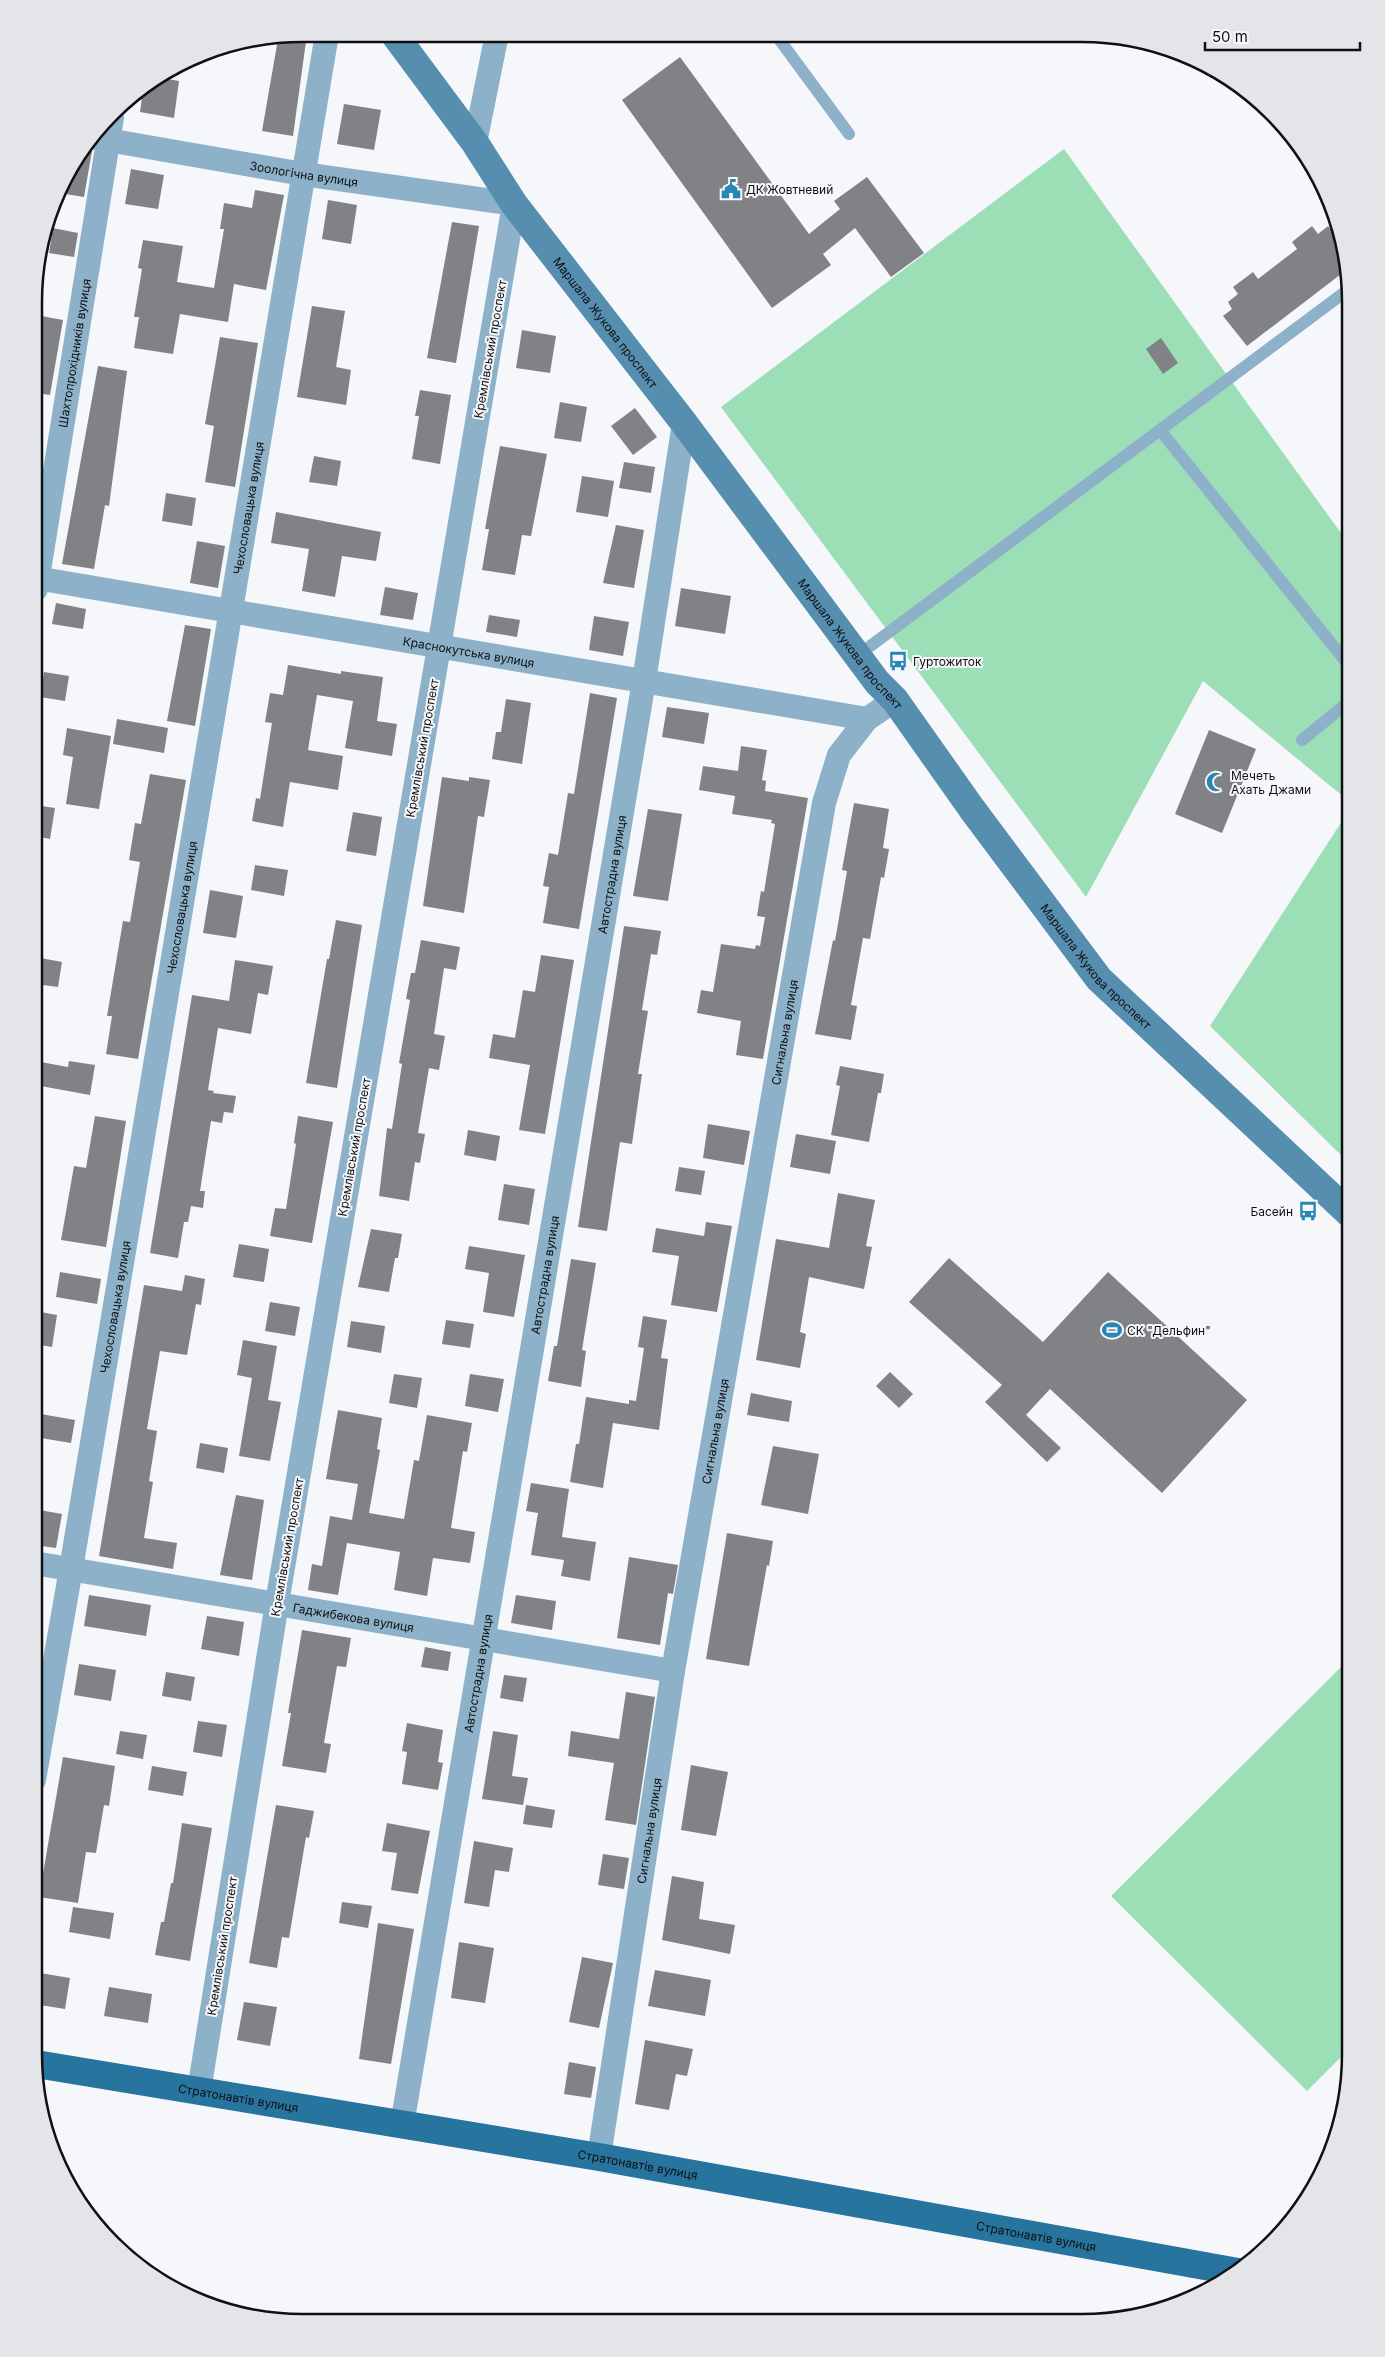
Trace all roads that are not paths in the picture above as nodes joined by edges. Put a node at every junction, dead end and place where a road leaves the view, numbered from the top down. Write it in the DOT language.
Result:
graph roads {
  1 [pos="326,42"];
  2 [pos="400,42"];
  3 [pos="495,42"];
  4 [pos="781,42"];
  5 [pos="849,134"];
  6 [pos="102,139"];
  7 [pos="475,143"];
  8 [pos="303,174"];
  9 [pos="514,204"];
  10 [pos="1342,294"];
  11 [pos="684,423"];
  12 [pos="1160,430"];
  13 [pos="42,542"];
  14 [pos="42,583"];
  15 [pos="232,611"];
  16 [pos="440,646"];
  17 [pos="857,656"];
  18 [pos="1342,657"];
  19 [pos="644,681"];
  20 [pos="895,700"];
  21 [pos="1342,707"];
  22 [pos="868,719"];
  23 [pos="1302,740"];
  24 [pos="1342,1207"];
  25 [pos="42,1565"];
  26 [pos="71,1570"];
  27 [pos="277,1603"];
  28 [pos="484,1639"];
  29 [pos="673,1671"];
  30 [pos="42,1735"];
  31 [pos="43,2065"];
  32 [pos="198,2091"];
  33 [pos="402,2124"];
  34 [pos="598,2157"];
  35 [pos="1228,2270"];
  1 -- 8 [label="street, Чехословацька вулиця"];
  2 -- 7 [label="street, Маршала Жукова проспект"];
  3 -- 7 [label="street"];
  4 -- 5 [label="lane"];
  6 -- 8 [label="street, Зоологічна вулиця"];
  6 -- 13 [label="street, Шахтопрохідників вулиця"];
  7 -- 9 [label="street, Маршала Жукова проспект"];
  8 -- 9 [label="street, Зоологічна вулиця"];
  8 -- 15 [label="street, Чехословацька вулиця"];
  9 -- 11 [label="street, Маршала Жукова проспект"];
  9 -- 16 [label="street, Кремлівський проспект"];
  10 -- 12 [label="lane"];
  11 -- 17 [label="street, Маршала Жукова проспект"];
  11 -- 19 [label="street, Автострадна вулиця"];
  12 -- 17 [label="lane"];
  12 -- 18 [label="lane"];
  14 -- 15 [label="street, Краснокутська вулиця"];
  15 -- 16 [label="street, Краснокутська вулиця"];
  15 -- 26 [label="street, Чехословацька вулиця"];
  16 -- 19 [label="street, Краснокутська вулиця"];
  16 -- 27 [label="street, Кремлівський проспект"];
  17 -- 20 [label="street, Маршала Жукова проспект"];
  19 -- 22 [label="street, Краснокутська вулиця"];
  19 -- 28 [label="street, Автострадна вулиця"];
  20 -- 22 [label="street"];
  20 -- 24 [label="street, Маршала Жукова проспект"];
  21 -- 23 [label="lane"];
  22 -- 29 [label="street, Сигнальна вулиця"];
  25 -- 26 [label="street, Гаджибекова вулиця"];
  26 -- 27 [label="street, Гаджибекова вулиця"];
  26 -- 30 [label="street, Чехословацька вулиця"];
  27 -- 28 [label="street, Гаджибекова вулиця"];
  27 -- 32 [label="street, Кремлівський проспект"];
  28 -- 29 [label="street, Гаджибекова вулиця"];
  28 -- 33 [label="street, Автострадна вулиця"];
  29 -- 34 [label="street, Сигнальна вулиця"];
  31 -- 32 [label="main road, Стратонавтів вулиця"];
  32 -- 33 [label="main road, Стратонавтів вулиця"];
  33 -- 34 [label="main road, Стратонавтів вулиця"];
  34 -- 35 [label="main road, Стратонавтів вулиця"];
}
